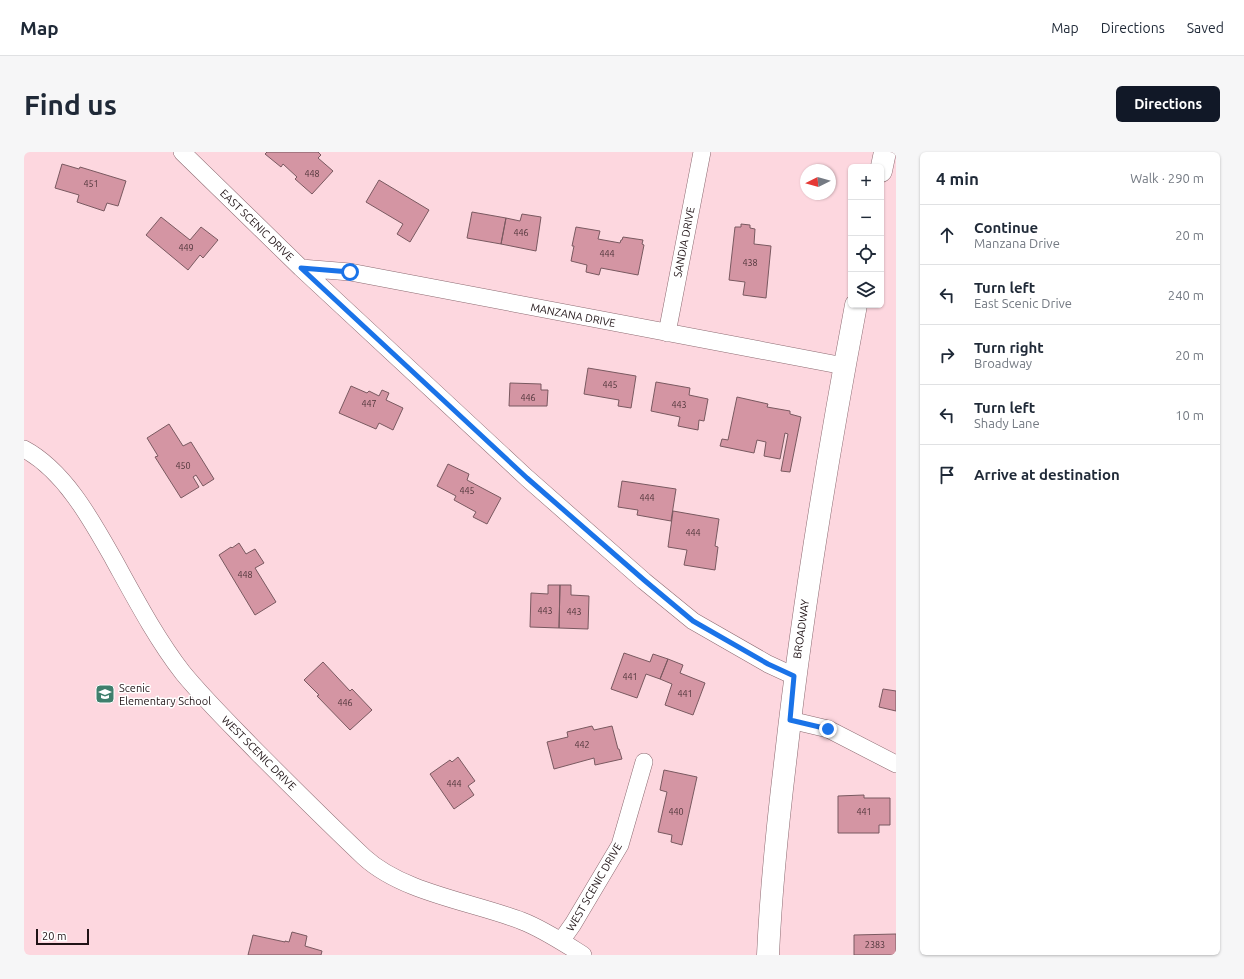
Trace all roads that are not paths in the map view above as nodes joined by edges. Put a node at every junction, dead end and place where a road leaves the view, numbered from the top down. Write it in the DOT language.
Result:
graph roads {
  1 [pos="182,152"];
  2 [pos="702,152"];
  3 [pos="884,152"];
  4 [pos="882,164"];
  5 [pos="301,268"];
  6 [pos="855,308"];
  7 [pos="667,333"];
  8 [pos="844,366"];
  9 [pos="24,449"];
  10 [pos="794,676"];
  11 [pos="790,720"];
  12 [pos="644,762"];
  13 [pos="896,764"];
  14 [pos="561,941"];
  15 [pos="583,955"];
  16 [pos="768,955"];
  1 -- 5 [label="street, EAST SCENIC DRIVE"];
  2 -- 7 [label="street, SANDIA DRIVE"];
  3 -- 4 [label="main road"];
  5 -- 7 [label="street, MANZANA DRIVE"];
  5 -- 10 [label="street, EAST SCENIC DRIVE"];
  6 -- 8 [label="main road, BROADWAY"];
  7 -- 8 [label="street, MANZANA DRIVE"];
  8 -- 10 [label="main road, BROADWAY"];
  9 -- 14 [label="street, WEST SCENIC DRIVE"];
  10 -- 11 [label="main road, BROADWAY"];
  11 -- 13 [label="street"];
  11 -- 16 [label="main road, BROADWAY"];
  12 -- 14 [label="street, WEST SCENIC DRIVE"];
  14 -- 15 [label="street, WEST SCENIC DRIVE"];
}
